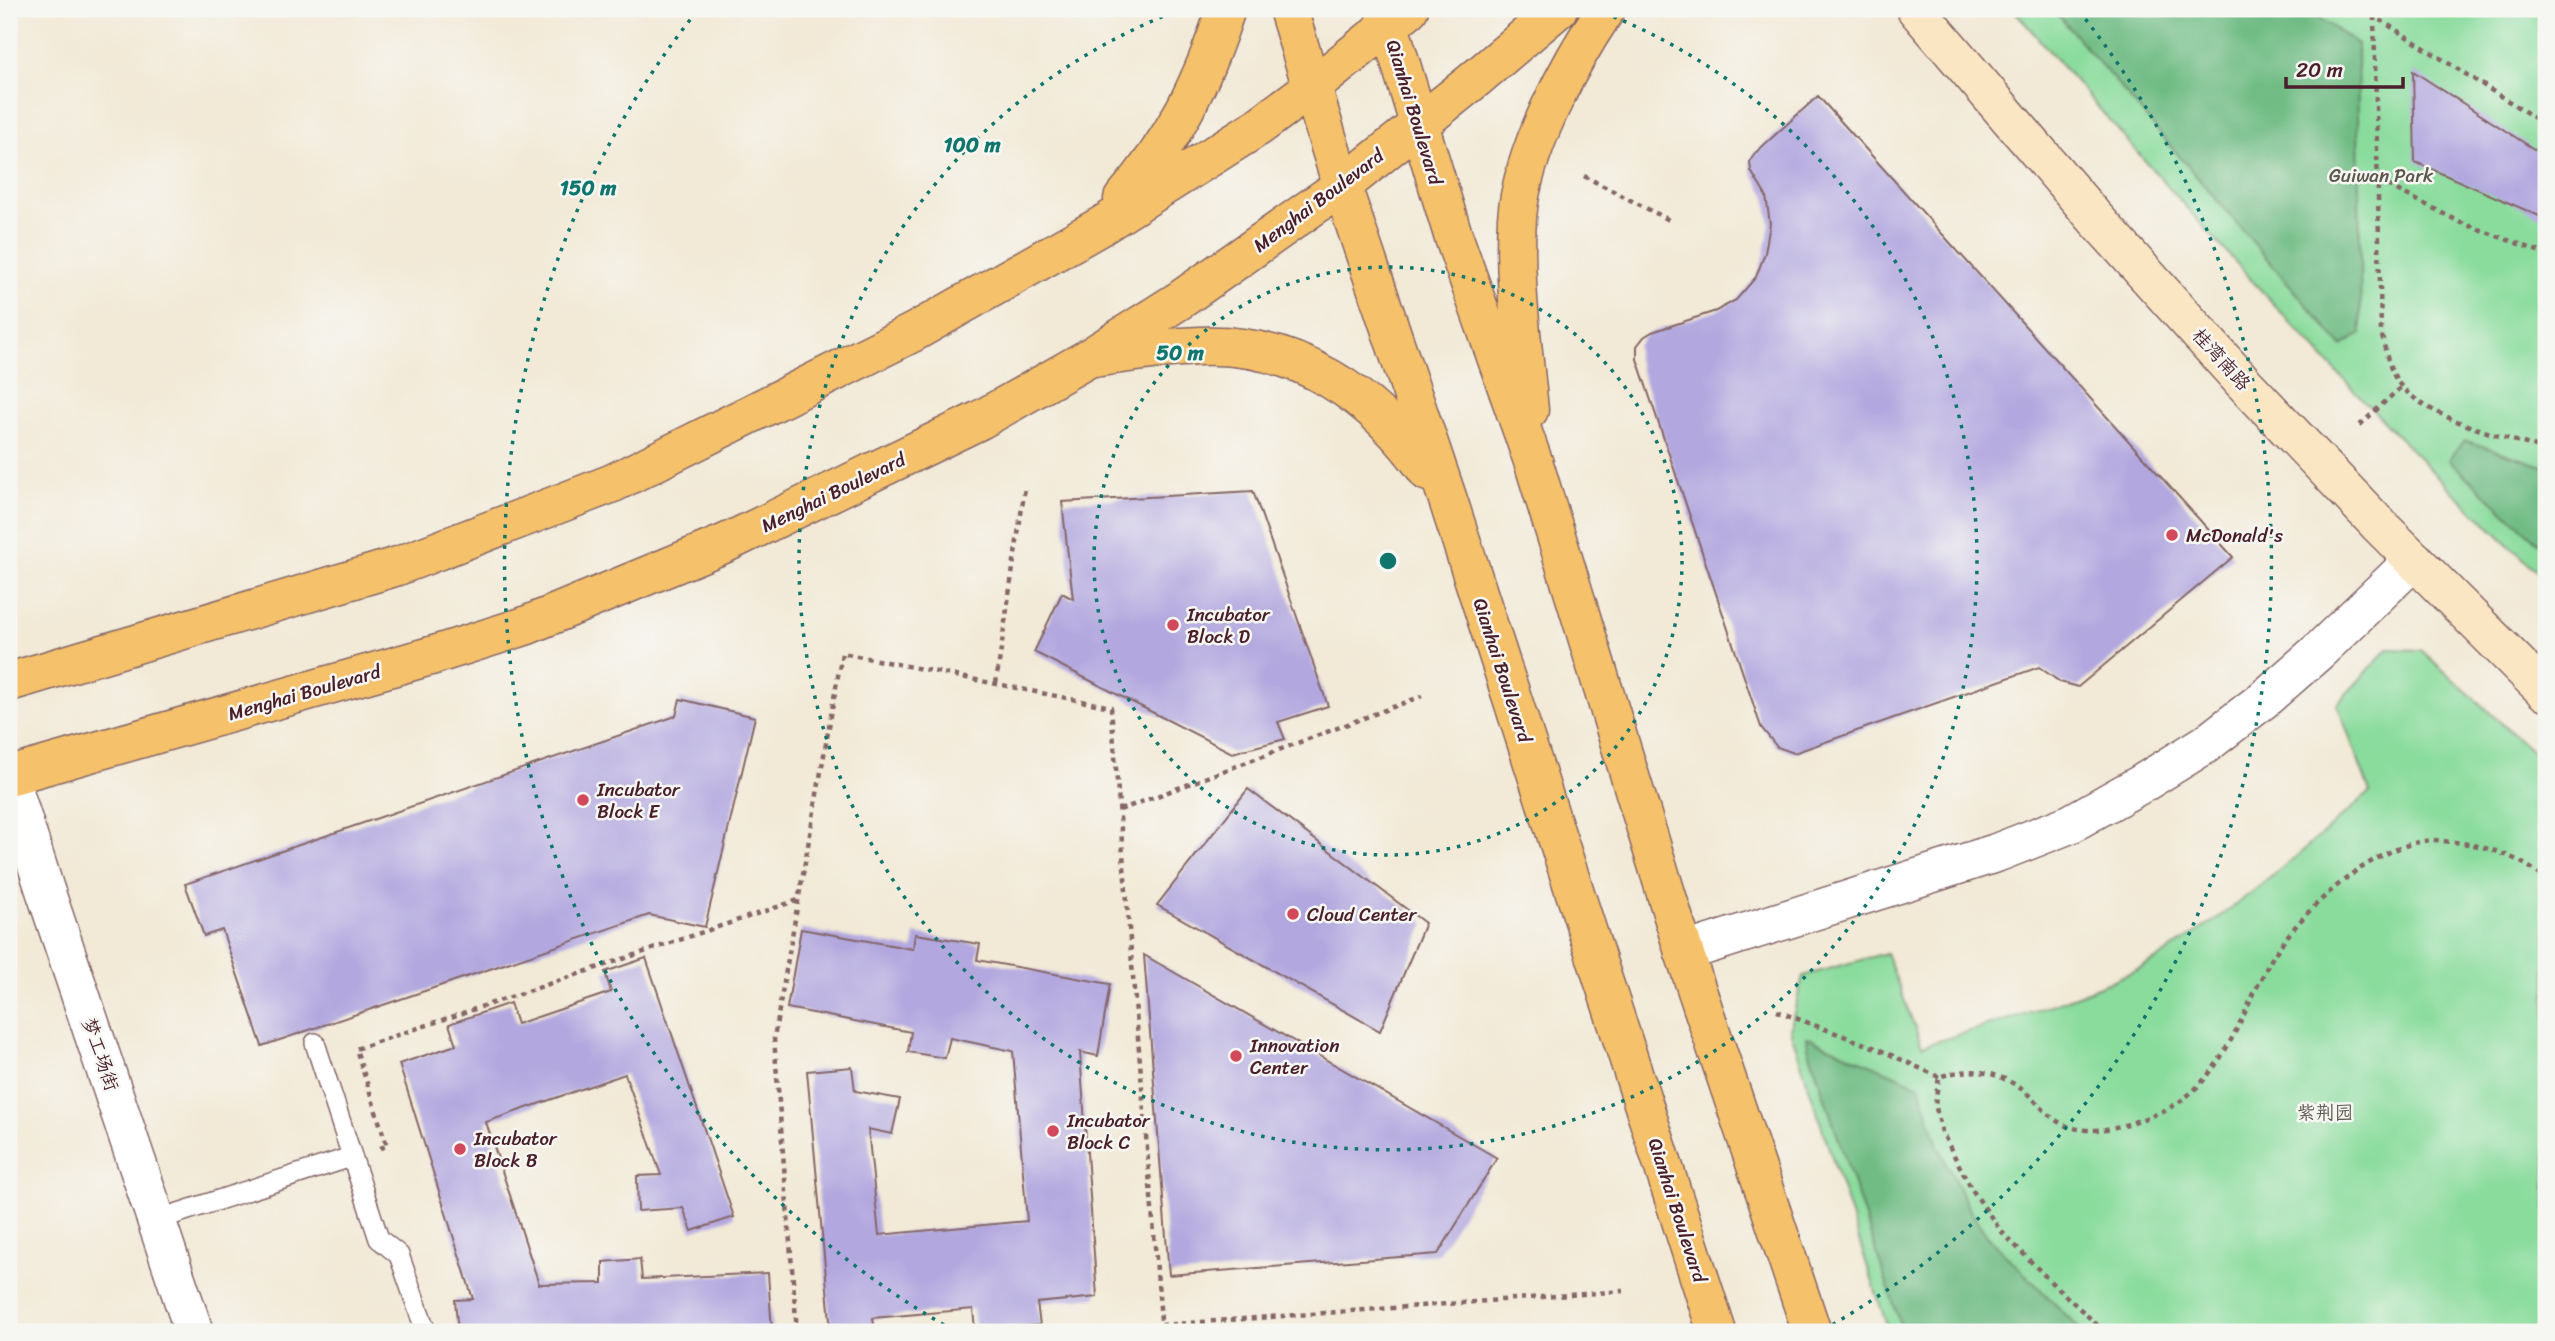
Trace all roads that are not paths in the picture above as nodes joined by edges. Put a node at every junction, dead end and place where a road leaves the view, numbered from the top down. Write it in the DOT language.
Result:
graph roads {
  1 [pos="1226,9"];
  2 [pos="1288,9"];
  3 [pos="1558,9"];
  4 [pos="1606,9"];
  5 [pos="1916,9"];
  6 [pos="1394,14"];
  7 [pos="1312,87"];
  8 [pos="1418,123"];
  9 [pos="1342,186"];
  10 [pos="1101,226"];
  11 [pos="1087,359"];
  12 [pos="1534,464"];
  13 [pos="1448,500"];
  14 [pos="2414,560"];
  15 [pos="9,682"];
  16 [pos="2546,692"];
  17 [pos="9,776"];
  18 [pos="1684,952"];
  19 [pos="315,1043"];
  20 [pos="351,1157"];
  21 [pos="157,1220"];
  22 [pos="194,1332"];
  23 [pos="426,1332"];
  24 [pos="1717,1332"];
  25 [pos="1812,1332"];
  1 -- 10 [label="main road"];
  2 -- 7 [label="main road, Qianhai Boulevard"];
  3 -- 8 [label="main road, Menghai Boulevard"];
  4 -- 12 [label="main road"];
  5 -- 14 [label="street, 桂湾南路"];
  6 -- 7 [label="main road"];
  6 -- 8 [label="main road, Qianhai Boulevard"];
  7 -- 9 [label="main road, Qianhai Boulevard"];
  7 -- 10 [label="main road"];
  8 -- 9 [label="main road, Menghai Boulevard"];
  8 -- 12 [label="main road, Qianhai Boulevard"];
  9 -- 11 [label="main road, Menghai Boulevard"];
  9 -- 13 [label="main road, Qianhai Boulevard"];
  10 -- 15 [label="main road"];
  11 -- 13 [label="main road"];
  11 -- 17 [label="main road, Menghai Boulevard"];
  12 -- 18 [label="main road, Qianhai Boulevard"];
  13 -- 24 [label="main road, Qianhai Boulevard"];
  14 -- 16 [label="street, 桂湾南路"];
  14 -- 18 [label="street"];
  17 -- 21 [label="street, 梦工场街"];
  18 -- 25 [label="main road, Qianhai Boulevard"];
  19 -- 20 [label="lane"];
  20 -- 21 [label="lane"];
  20 -- 23 [label="lane"];
  21 -- 22 [label="street, 梦工场街"];
}
